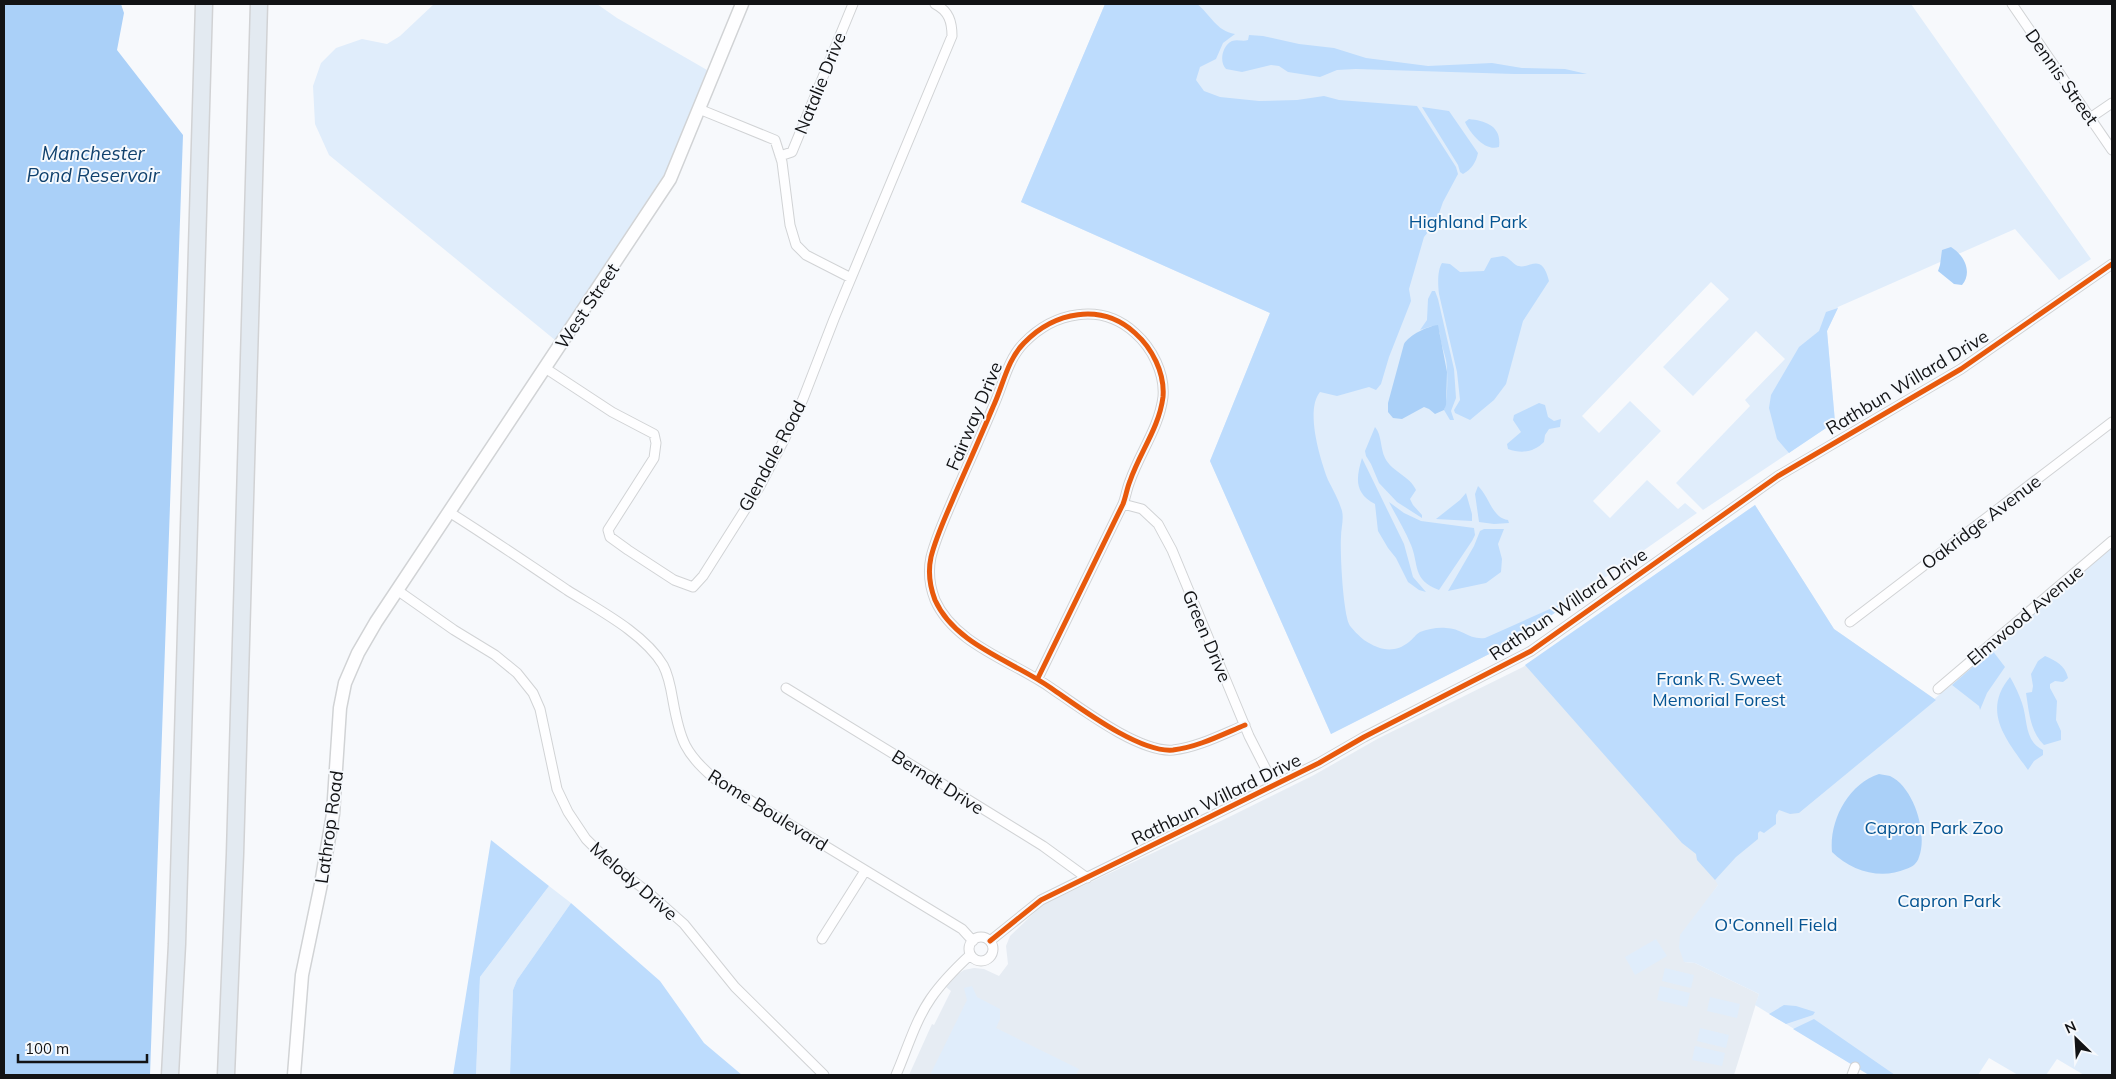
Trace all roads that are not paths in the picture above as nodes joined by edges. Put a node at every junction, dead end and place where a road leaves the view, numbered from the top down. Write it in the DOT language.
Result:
graph roads {
  1 [pos="204,4"];
  2 [pos="259,4"];
  3 [pos="742,4"];
  4 [pos="853,4"];
  5 [pos="935,4"];
  6 [pos="2014,5"];
  7 [pos="2112,102"];
  8 [pos="699,109"];
  9 [pos="2090,118"];
  10 [pos="2112,150"];
  11 [pos="780,156"];
  12 [pos="2112,264"];
  13 [pos="851,278"];
  14 [pos="545,368"];
  15 [pos="2112,422"];
  16 [pos="1124,504"];
  17 [pos="449,512"];
  18 [pos="2112,541"];
  19 [pos="397,590"];
  20 [pos="1850,622"];
  21 [pos="1038,678"];
  22 [pos="786,688"];
  23 [pos="1938,689"];
  24 [pos="1245,725"];
  25 [pos="1274,785"];
  26 [pos="865,871"];
  27 [pos="1087,878"];
  28 [pos="822,939"];
  29 [pos="973,941"];
  30 [pos="990,941"];
  31 [pos="970,955"];
  32 [pos="170,1075"];
  33 [pos="226,1075"];
  34 [pos="294,1075"];
  35 [pos="824,1075"];
  36 [pos="896,1075"];
  1 -- 32 [label="highway"];
  2 -- 33 [label="highway"];
  3 -- 8 [label="main road, West Street"];
  4 -- 11 [label="street, Natalie Drive"];
  5 -- 13 [label="street, Glendale Road"];
  6 -- 9 [label="street, Dennis Street"];
  7 -- 9 [label="street"];
  8 -- 11 [label="street"];
  8 -- 14 [label="main road, West Street"];
  9 -- 10 [label="street, Dennis Street"];
  11 -- 13 [label="street"];
  12 -- 25 [label="street, Rathbun Willard Drive"];
  13 -- 14 [label="street, Glendale Road"];
  14 -- 17 [label="main road, West Street"];
  15 -- 20 [label="street, Oakridge Avenue"];
  16 -- 21 [label="street, Fairway Drive"];
  16 -- 21 [label="street, Fairway Drive"];
  16 -- 24 [label="street, Green Drive"];
  17 -- 19 [label="main road, West Street"];
  17 -- 26 [label="street, Rome Boulevard"];
  18 -- 23 [label="street, Elmwood Avenue"];
  19 -- 34 [label="main road, Lathrop Road"];
  19 -- 35 [label="street, Melody Drive"];
  21 -- 24 [label="street, Fairway Drive"];
  22 -- 27 [label="street, Berndt Drive"];
  24 -- 25 [label="street, Green Drive"];
  25 -- 27 [label="street, Rathbun Willard Drive"];
  26 -- 28 [label="street"];
  26 -- 29 [label="street, Rome Boulevard"];
  27 -- 30 [label="street, Rathbun Willard Drive"];
  29 -- 30 [label="street"];
  29 -- 31 [label="street"];
  30 -- 31 [label="street, Rathbun Willard Drive"];
  31 -- 36 [label="street"];
}
